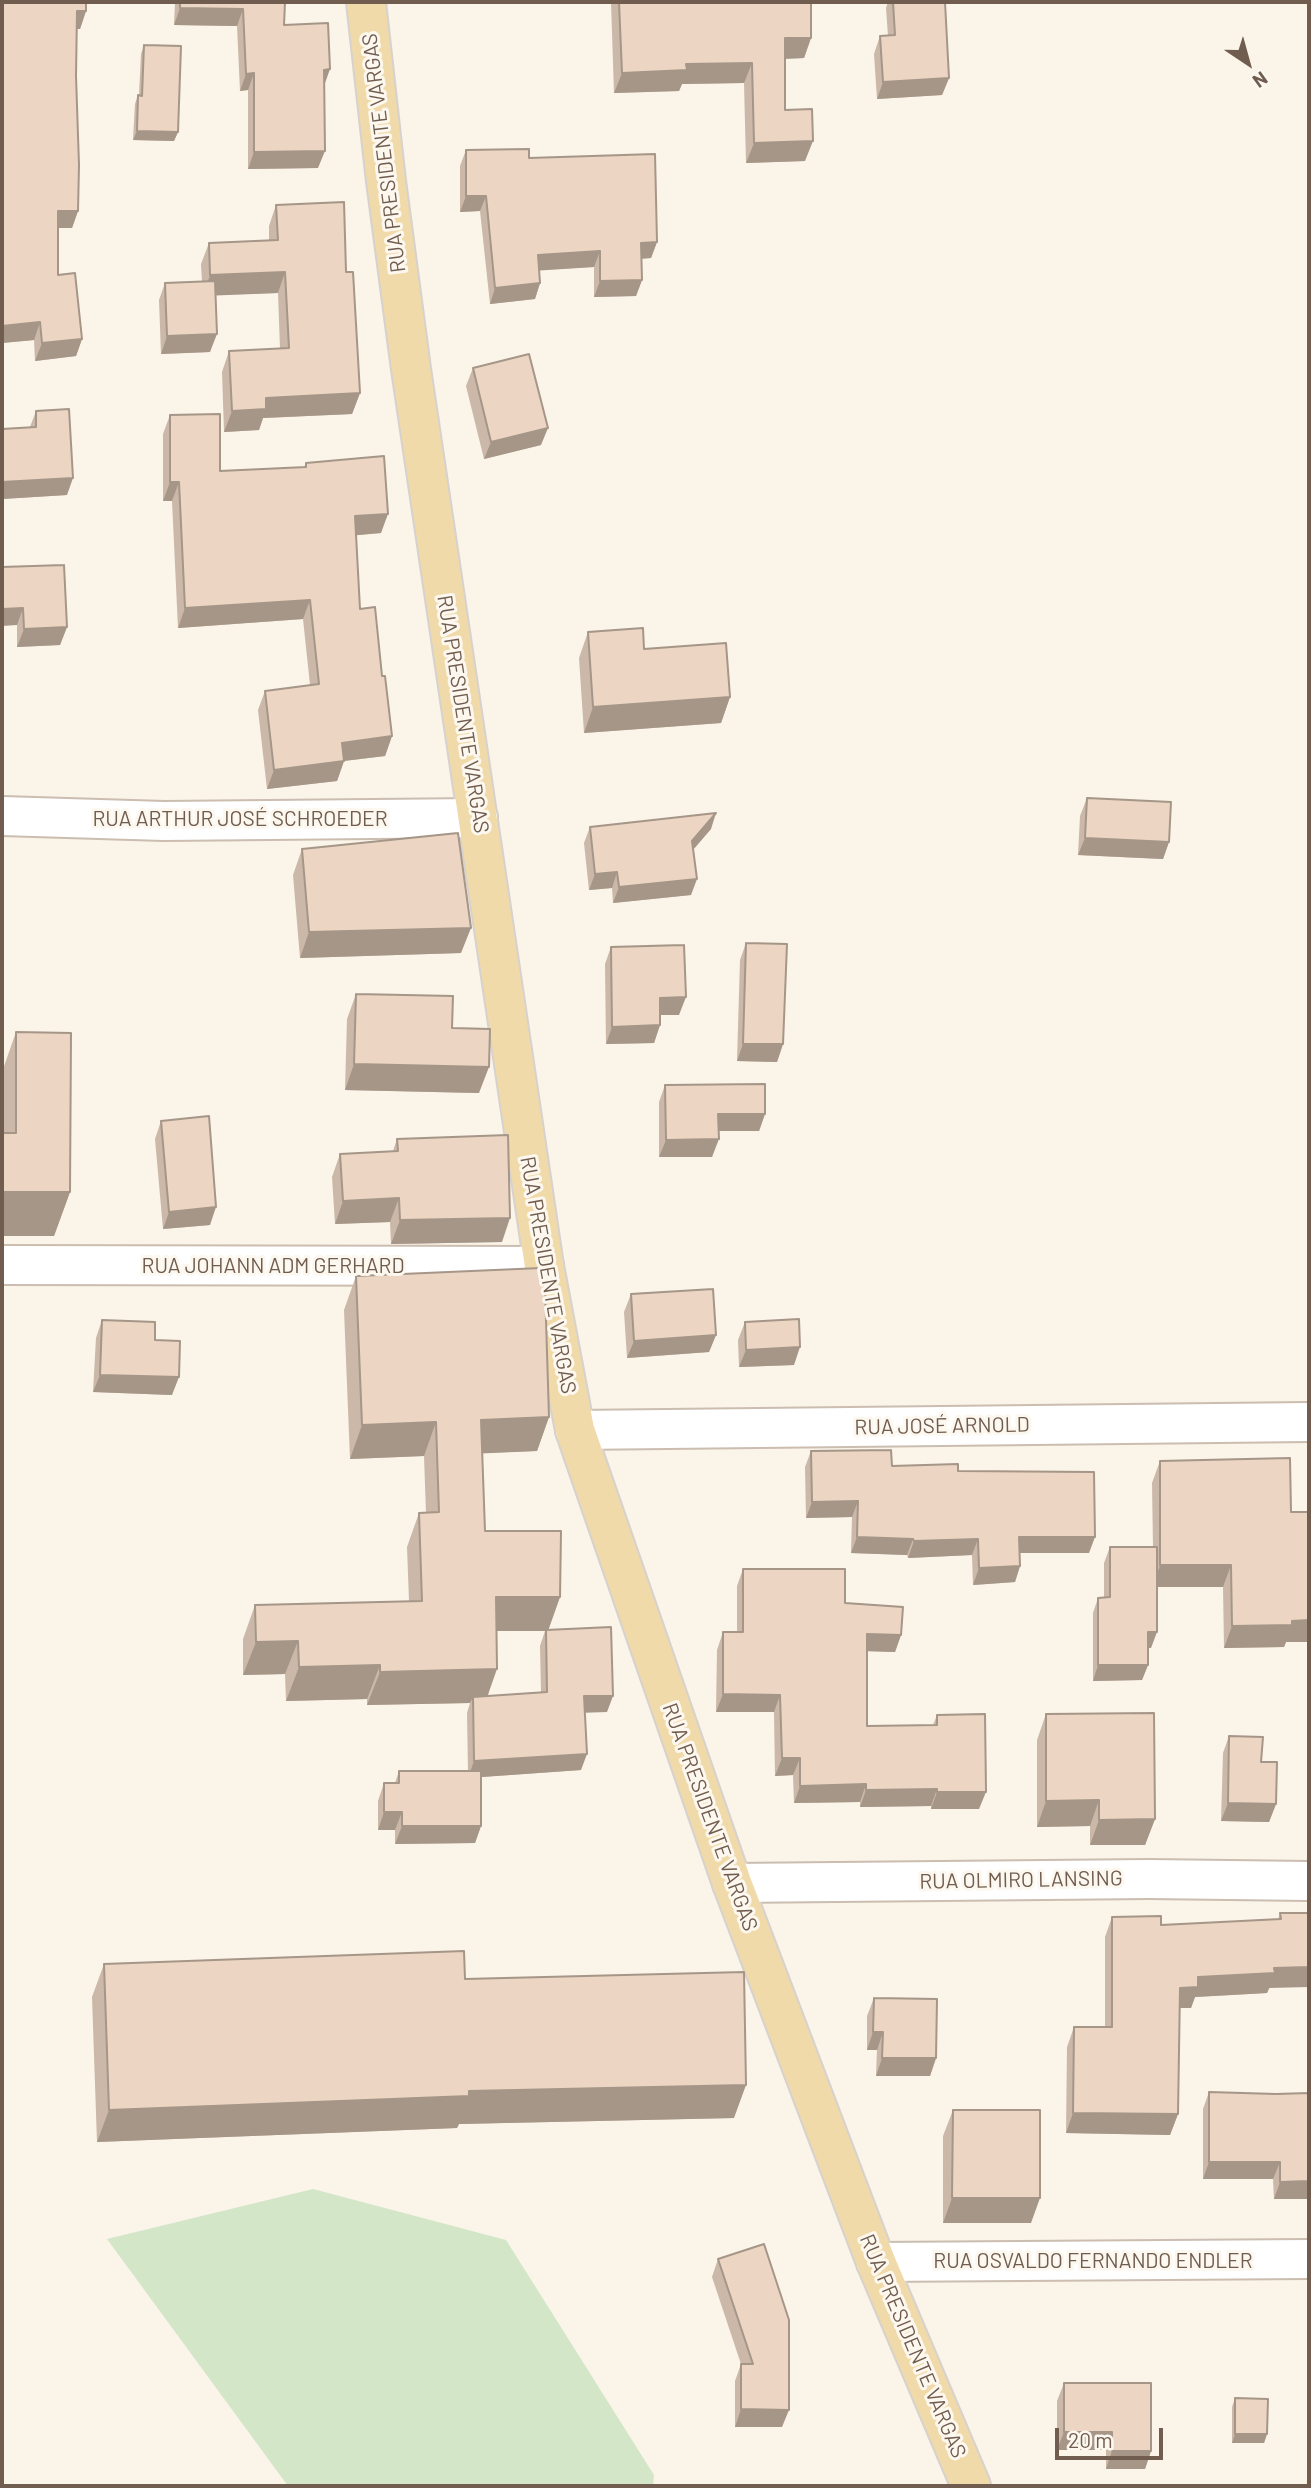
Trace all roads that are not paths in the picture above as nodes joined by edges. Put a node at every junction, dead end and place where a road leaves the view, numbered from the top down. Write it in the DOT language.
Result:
graph roads {
  1 [pos="366,2"];
  2 [pos="2,816"];
  3 [pos="478,818"];
  4 [pos="2,1265"];
  5 [pos="544,1266"];
  6 [pos="1309,1422"];
  7 [pos="575,1430"];
  8 [pos="1309,1881"];
  9 [pos="732,1883"];
  10 [pos="1309,2259"];
  11 [pos="876,2262"];
  12 [pos="971,2486"];
  1 -- 3 [label="main road, RUA PRESIDENTE VARGAS"];
  2 -- 3 [label="street, RUA ARTHUR JOSÉ SCHROEDER"];
  3 -- 5 [label="main road, RUA PRESIDENTE VARGAS"];
  4 -- 5 [label="street, RUA JOHANN ADM GERHARD"];
  5 -- 7 [label="main road, RUA PRESIDENTE VARGAS"];
  6 -- 7 [label="street, RUA JOSÉ ARNOLD"];
  7 -- 9 [label="main road, RUA PRESIDENTE VARGAS"];
  8 -- 9 [label="street, RUA OLMIRO LANSING"];
  9 -- 11 [label="main road, RUA PRESIDENTE VARGAS"];
  10 -- 11 [label="street, RUA OSVALDO FERNANDO ENDLER"];
  11 -- 12 [label="main road, RUA PRESIDENTE VARGAS"];
}
